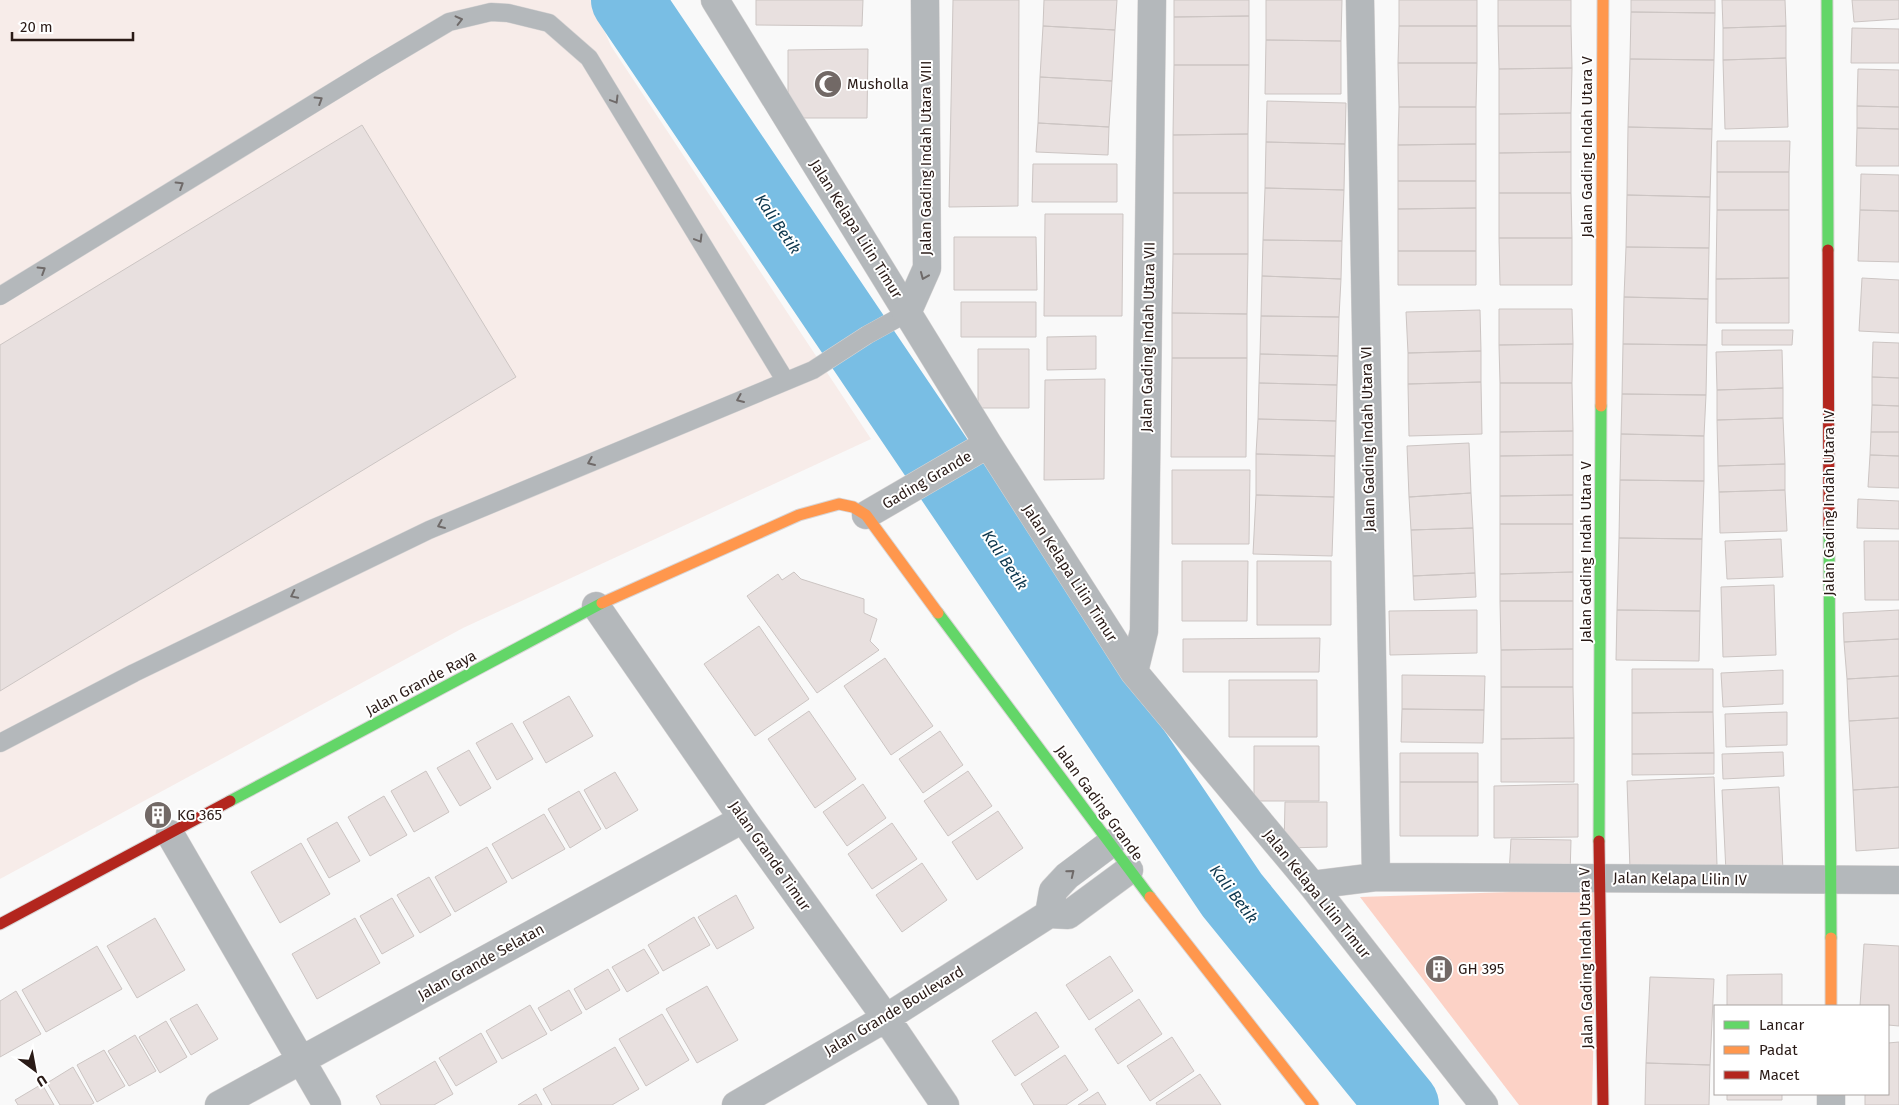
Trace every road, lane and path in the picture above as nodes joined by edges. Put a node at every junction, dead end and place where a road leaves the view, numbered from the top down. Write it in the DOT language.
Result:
graph roads {
  1 [pos="715,0"];
  2 [pos="925,0"];
  3 [pos="1152,0"];
  4 [pos="1360,0"];
  5 [pos="1603,0"];
  6 [pos="1827,0"];
  7 [pos="0,296"];
  8 [pos="914,324"];
  9 [pos="785,380"];
  10 [pos="977,441"];
  11 [pos="872,512"];
  12 [pos="596,606"];
  13 [pos="1134,672"];
  14 [pos="0,743"];
  15 [pos="743,819"];
  16 [pos="170,834"];
  17 [pos="1110,843"];
  18 [pos="1129,870"];
  19 [pos="1376,877"];
  20 [pos="1599,878"];
  21 [pos="1899,880"];
  22 [pos="1830,881"];
  23 [pos="1312,885"];
  24 [pos="1049,914"];
  25 [pos="0,924"];
  26 [pos="1831,1005"];
  27 [pos="886,1018"];
  28 [pos="301,1060"];
  29 [pos="219,1105"];
  30 [pos="327,1105"];
  31 [pos="736,1105"];
  32 [pos="945,1105"];
  33 [pos="1313,1105"];
  34 [pos="1484,1105"];
  35 [pos="1604,1105"];
  1 -- 8 [label="street, Jalan Kelapa Lilin Timur"];
  2 -- 8 [label="street, Jalan Gading Indah Utara VIII, one-way"];
  3 -- 13 [label="street, Jalan Gading Indah Utara VII"];
  4 -- 19 [label="street, Jalan Gading Indah Utara VI"];
  5 -- 20 [label="street, Jalan Gading Indah Utara V"];
  6 -- 22 [label="street, Jalan Gading Indah Utara IV"];
  7 -- 9 [label="lane, one-way"];
  8 -- 9 [label="lane"];
  8 -- 10 [label="street, Jalan Kelapa Lilin Timur"];
  9 -- 14 [label="lane, one-way"];
  10 -- 11 [label="street, Gading Grande"];
  10 -- 13 [label="street, Jalan Kelapa Lilin Timur"];
  11 -- 12 [label="street, Jalan Grande Raya"];
  11 -- 17 [label="street, Jalan Gading Grande"];
  12 -- 15 [label="street, Jalan Grande Timur"];
  12 -- 16 [label="street, Jalan Grande Raya"];
  13 -- 23 [label="street, Jalan Kelapa Lilin Timur"];
  15 -- 27 [label="street, Jalan Grande Timur"];
  15 -- 28 [label="street, Jalan Grande Selatan"];
  16 -- 25 [label="street, Jalan Grande Raya"];
  16 -- 28 [label="street"];
  17 -- 18 [label="street, Jalan Gading Grande"];
  24 -- 17 [label="street, one-way"];
  18 -- 24 [label="street, Jalan Grande Boulevard"];
  18 -- 33 [label="street, Jalan Gading Grande"];
  19 -- 20 [label="street, Jalan Kelapa Lilin IV"];
  19 -- 23 [label="street, Jalan Kelapa Lilin IV"];
  20 -- 22 [label="street, Jalan Kelapa Lilin IV"];
  20 -- 35 [label="street, Jalan Gading Indah Utara V"];
  21 -- 22 [label="street, Jalan Kelapa Lilin IV"];
  22 -- 26 [label="street, Jalan Gading Indah Utara IV"];
  23 -- 34 [label="street, Jalan Kelapa Lilin Timur"];
  24 -- 27 [label="street, Jalan Grande Boulevard"];
  27 -- 31 [label="street, Jalan Grande Boulevard"];
  27 -- 32 [label="street, Jalan Grande Timur"];
  28 -- 29 [label="street, Jalan Grande Selatan"];
  28 -- 30 [label="street"];
}
